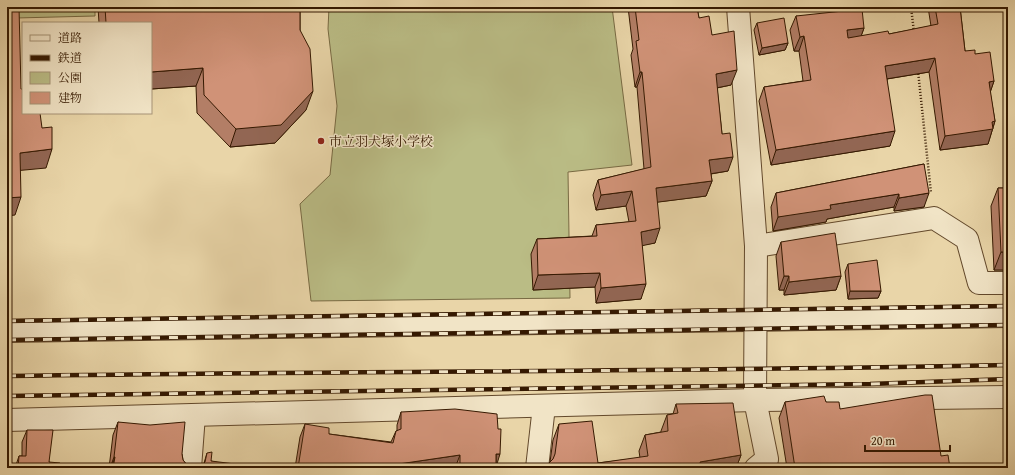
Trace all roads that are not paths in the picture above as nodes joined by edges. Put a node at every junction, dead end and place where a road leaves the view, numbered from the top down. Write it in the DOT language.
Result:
graph roads {
  1 [pos="738,7"];
  2 [pos="756,246"];
  3 [pos="1008,283"];
  4 [pos="1008,316"];
  5 [pos="756,320"];
  6 [pos="7,332"];
  7 [pos="1008,397"];
  8 [pos="755,400"];
  9 [pos="544,406"];
  10 [pos="194,415"];
  11 [pos="7,420"];
  12 [pos="764,465"];
  13 [pos="190,468"];
  14 [pos="537,468"];
  1 -- 2 [label="street"];
  2 -- 3 [label="street"];
  2 -- 5 [label="street"];
  4 -- 5 [label="street"];
  5 -- 6 [label="street"];
  5 -- 8 [label="street"];
  7 -- 8 [label="street"];
  8 -- 9 [label="street"];
  8 -- 12 [label="street"];
  9 -- 10 [label="street"];
  9 -- 14 [label="street"];
  10 -- 11 [label="street"];
  10 -- 13 [label="street"];
}
